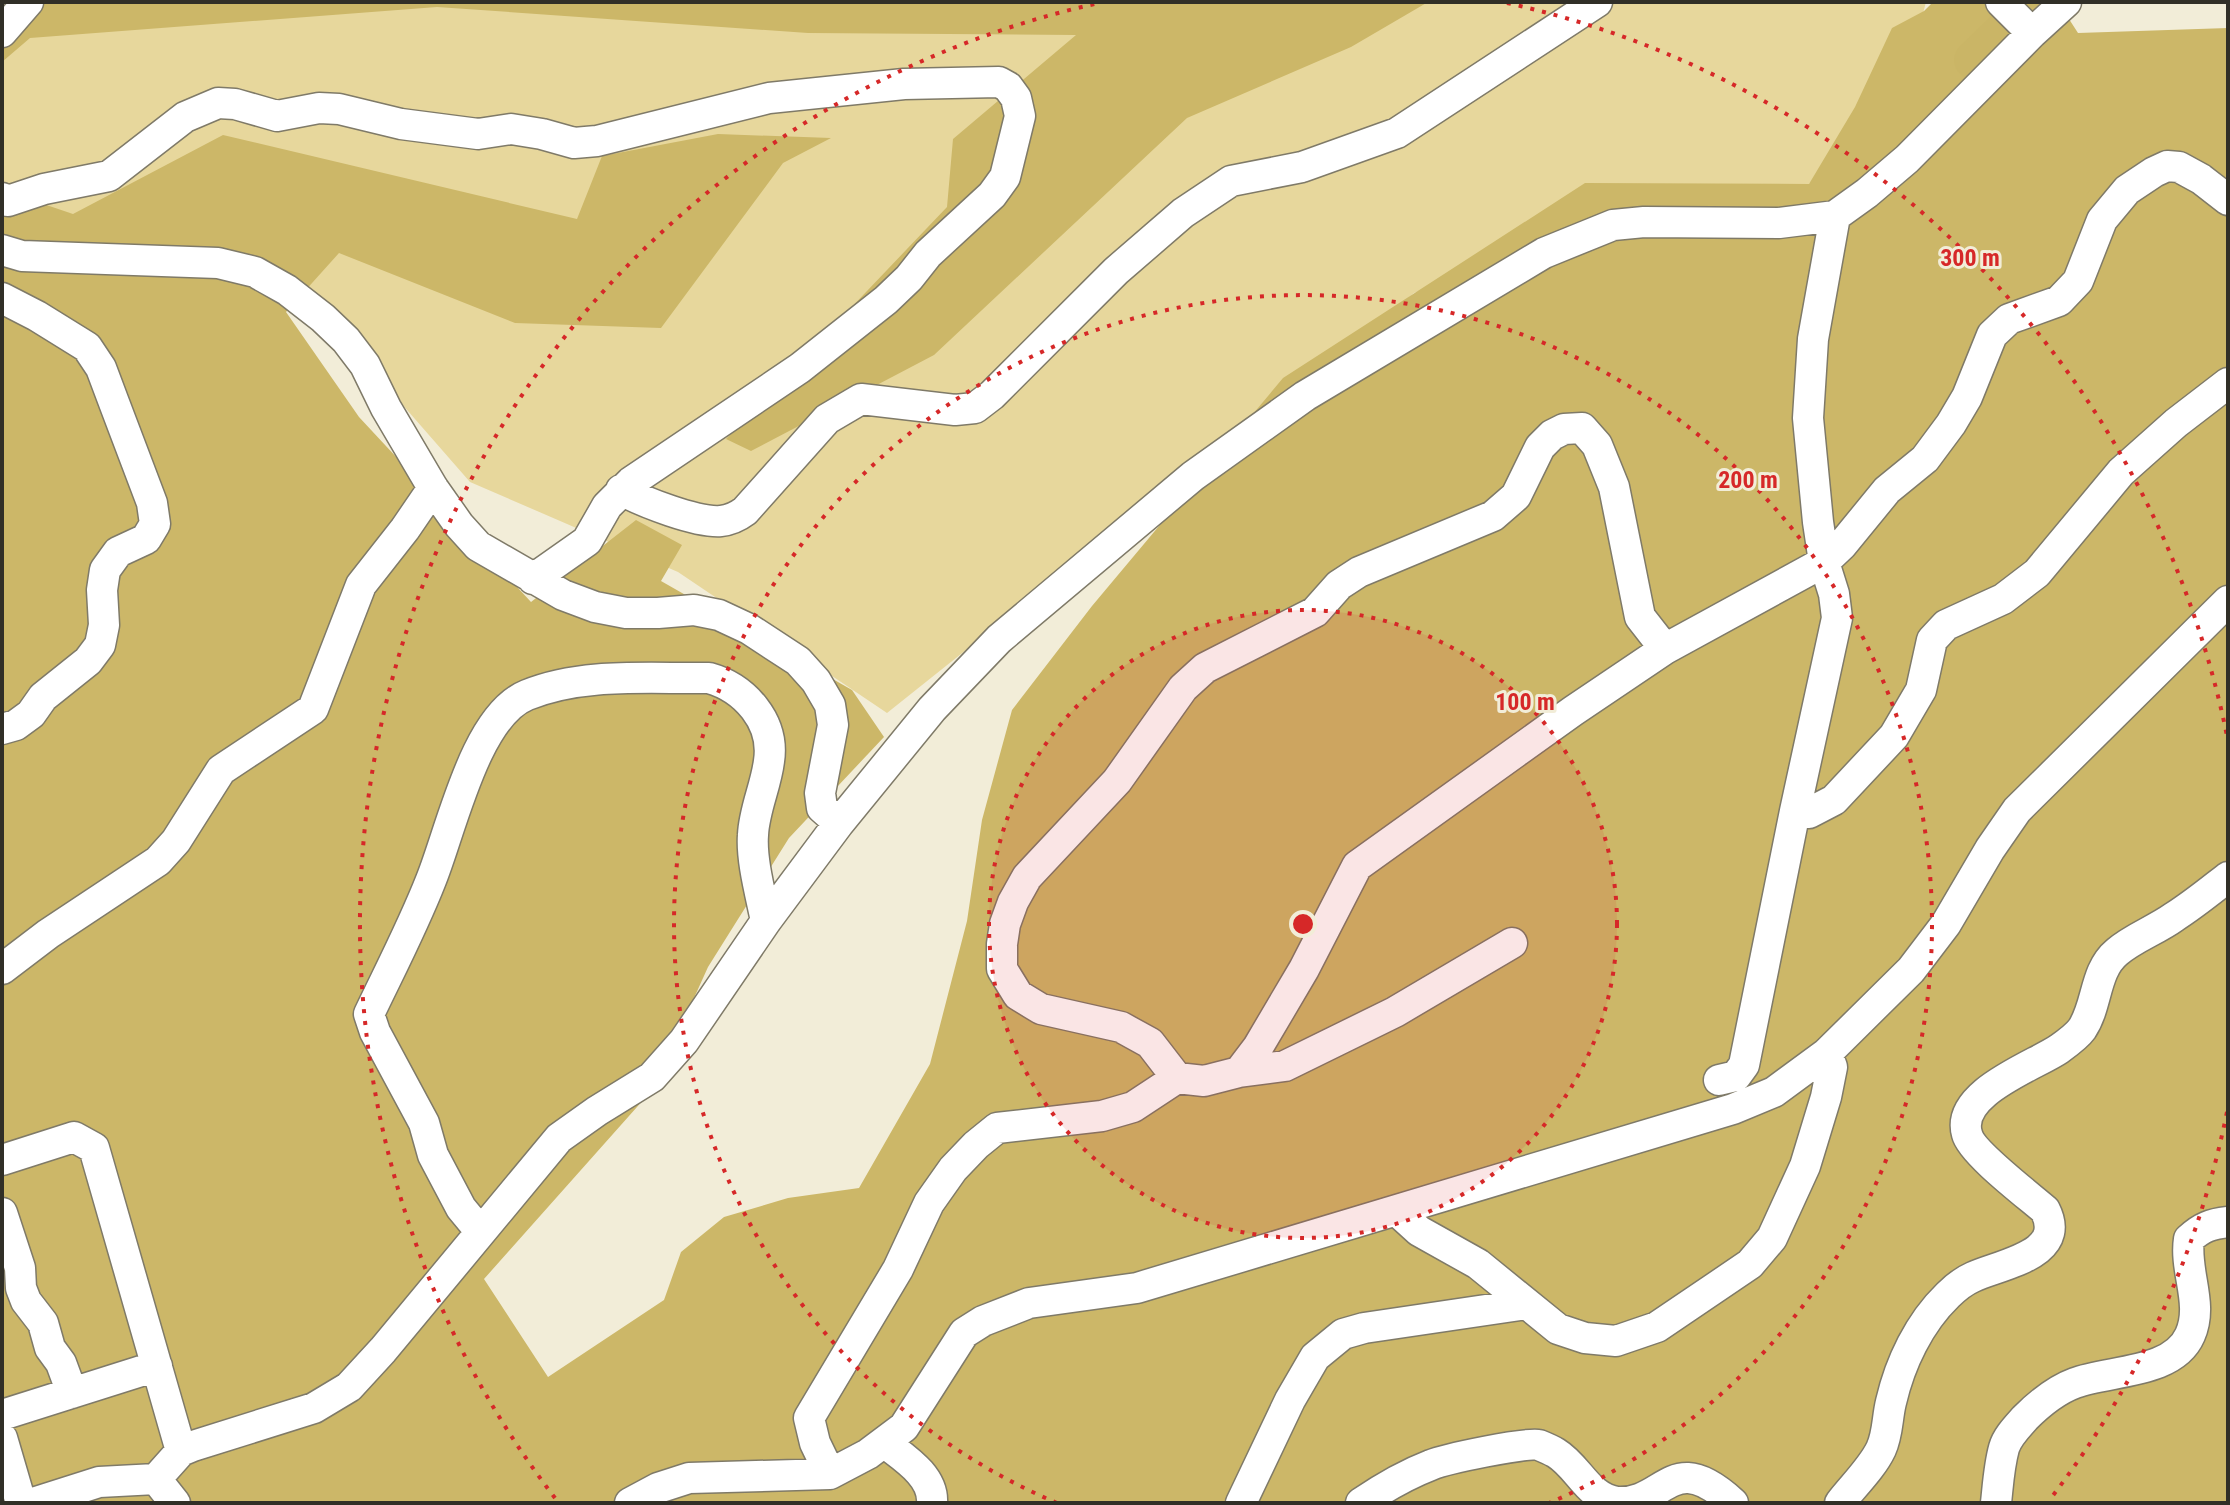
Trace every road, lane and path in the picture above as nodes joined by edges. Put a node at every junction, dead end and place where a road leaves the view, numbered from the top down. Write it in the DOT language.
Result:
graph roads {
  1 [pos="28,2"];
  2 [pos="1597,2"];
  3 [pos="2001,2"];
  4 [pos="2066,2"];
  5 [pos="2,32"];
  6 [pos="2032,33"];
  7 [pos="2,198"];
  8 [pos="2228,200"];
  9 [pos="1835,216"];
  10 [pos="2,250"];
  11 [pos="2,298"];
  12 [pos="2223,393"];
  13 [pos="433,488"];
  14 [pos="621,490"];
  15 [pos="1824,562"];
  16 [pos="533,579"];
  17 [pos="2228,601"];
  18 [pos="1665,649"];
  19 [pos="2,729"];
  20 [pos="1795,811"];
  21 [pos="839,823"];
  22 [pos="2228,877"];
  23 [pos="766,921"];
  24 [pos="1512,943"];
  25 [pos="2,969"];
  26 [pos="1827,1053"];
  27 [pos="1239,1072"];
  28 [pos="1177,1078"];
  29 [pos="1719,1080"];
  30 [pos="2,1160"];
  31 [pos="1397,1211"];
  32 [pos="2,1213"];
  33 [pos="2228,1222"];
  34 [pos="480,1231"];
  35 [pos="20,1274"];
  36 [pos="1526,1304"];
  37 [pos="157,1366"];
  38 [pos="72,1393"];
  39 [pos="2,1415"];
  40 [pos="2,1438"];
  41 [pos="885,1443"];
  42 [pos="181,1451"];
  43 [pos="830,1474"];
  44 [pos="156,1479"];
  45 [pos="21,1503"];
  46 [pos="33,1503"];
  47 [pos="175,1503"];
  48 [pos="630,1503"];
  49 [pos="932,1503"];
  50 [pos="1241,1503"];
  51 [pos="1361,1503"];
  52 [pos="1733,1503"];
  53 [pos="1840,1503"];
  54 [pos="1996,1503"];
  1 -- 5 [label="street"];
  2 -- 14 [label="street"];
  3 -- 6 [label="street"];
  4 -- 6 [label="street"];
  6 -- 9 [label="street"];
  7 -- 14 [label="street"];
  8 -- 15 [label="street"];
  9 -- 15 [label="street"];
  9 -- 21 [label="street"];
  10 -- 13 [label="street"];
  11 -- 19 [label="street"];
  12 -- 20 [label="street"];
  13 -- 16 [label="street"];
  13 -- 25 [label="street"];
  14 -- 16 [label="street"];
  15 -- 18 [label="street"];
  15 -- 20 [label="street"];
  16 -- 21 [label="street"];
  17 -- 26 [label="street"];
  18 -- 27 [label="street"];
  18 -- 28 [label="street"];
  20 -- 29 [label="street"];
  21 -- 23 [label="street"];
  22 -- 53 [label="street"];
  23 -- 34 [label="street"];
  23 -- 34 [label="street"];
  24 -- 27 [label="street"];
  26 -- 31 [label="street"];
  26 -- 36 [label="street"];
  27 -- 28 [label="street"];
  28 -- 43 [label="street"];
  30 -- 37 [label="street"];
  31 -- 36 [label="street"];
  31 -- 41 [label="street"];
  32 -- 35 [label="street"];
  33 -- 54 [label="street"];
  34 -- 42 [label="street"];
  35 -- 38 [label="street"];
  36 -- 50 [label="street"];
  37 -- 38 [label="street"];
  37 -- 42 [label="street"];
  38 -- 39 [label="street"];
  40 -- 45 [label="street"];
  41 -- 43 [label="street"];
  41 -- 49 [label="street"];
  42 -- 44 [label="street"];
  43 -- 48 [label="street"];
  44 -- 46 [label="street"];
  44 -- 47 [label="street"];
  51 -- 52 [label="street"];
}
